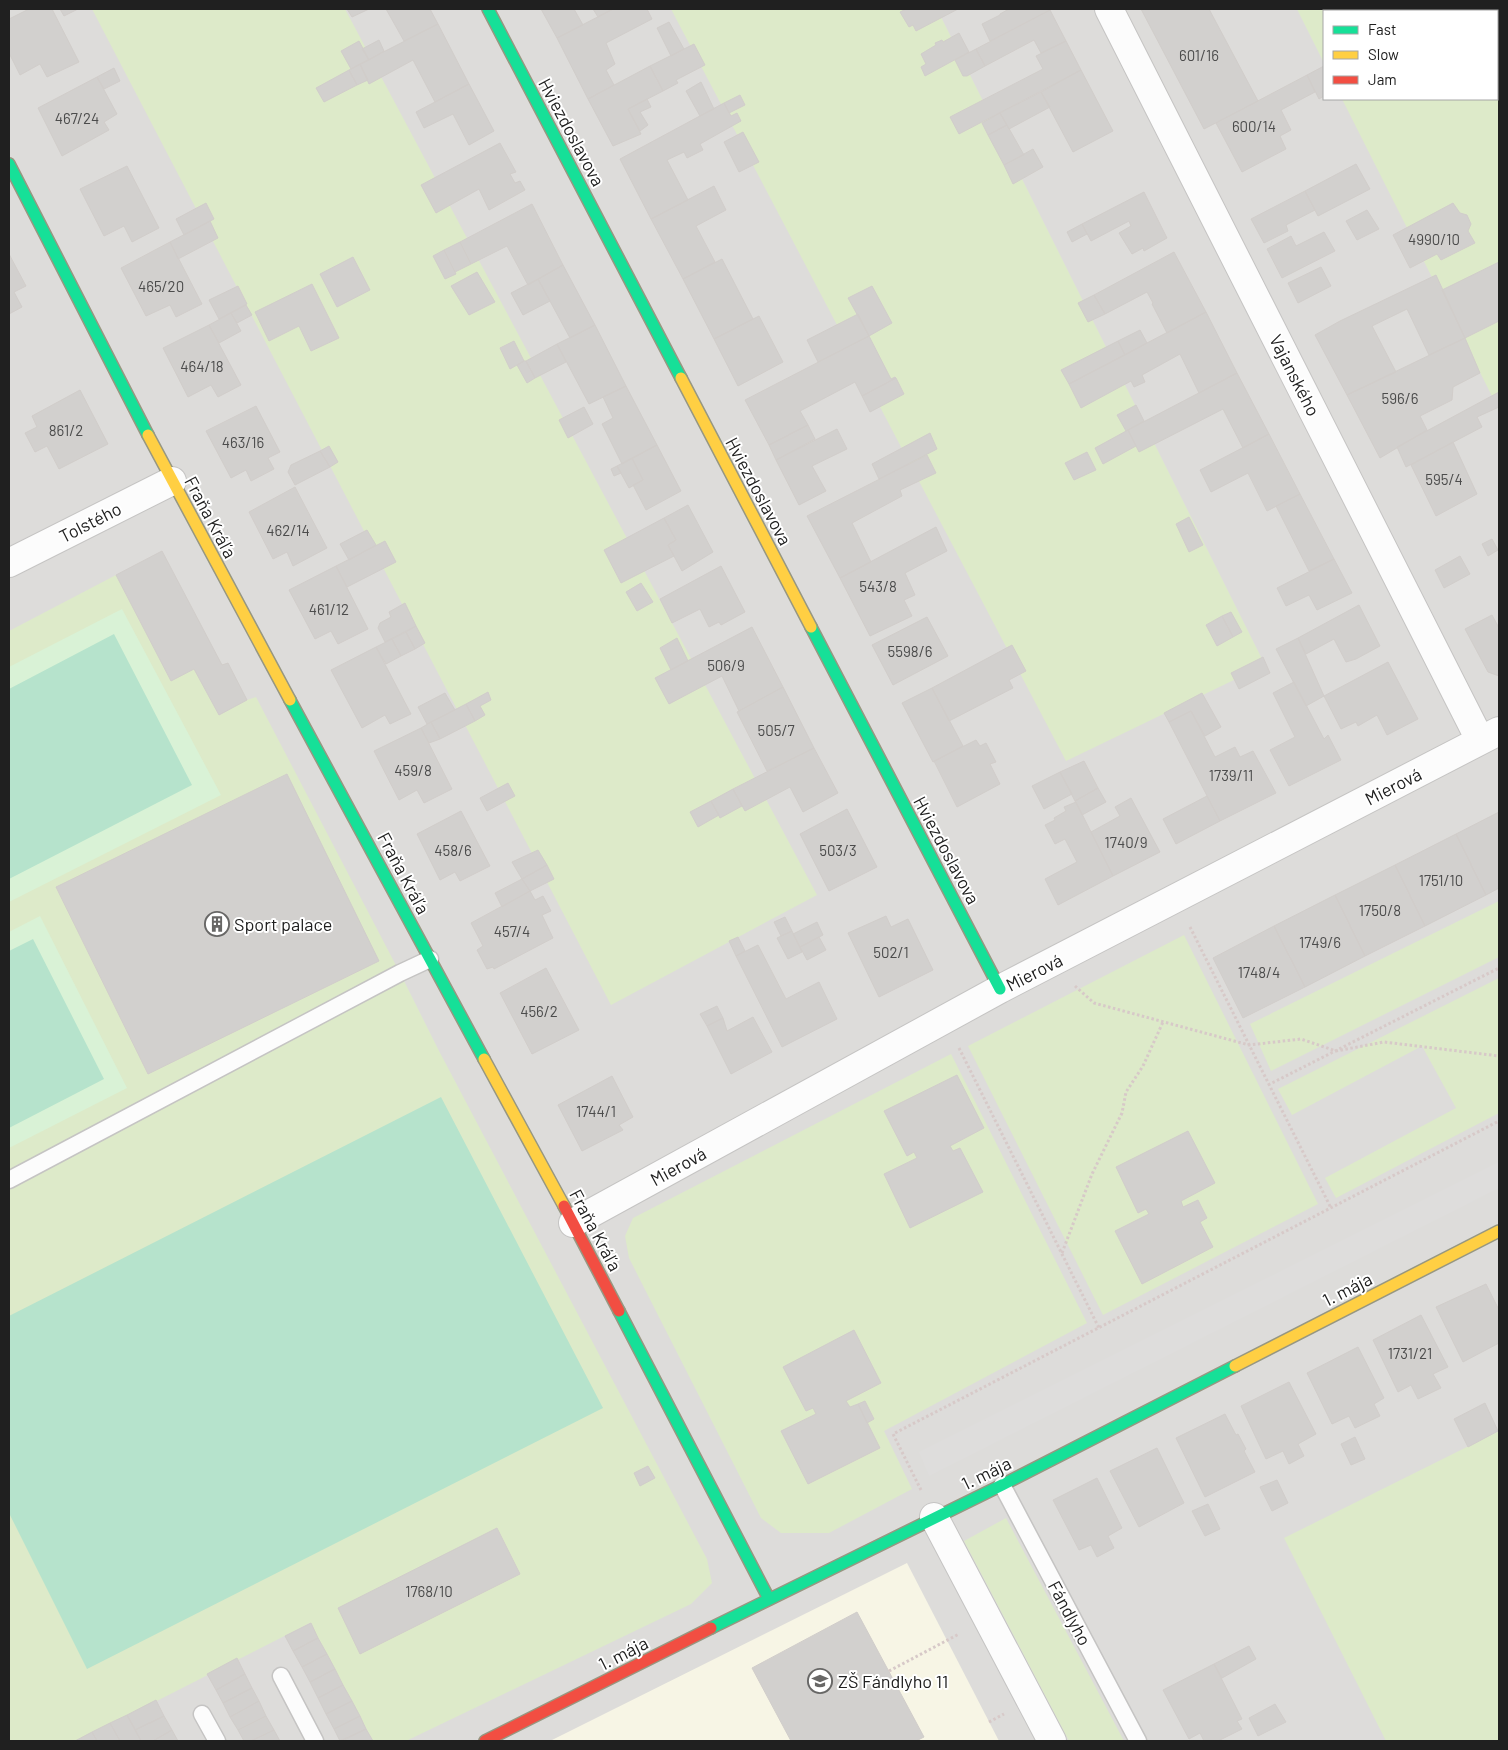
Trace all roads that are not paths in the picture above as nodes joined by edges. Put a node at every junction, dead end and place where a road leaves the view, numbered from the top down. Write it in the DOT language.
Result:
graph roads {
  1 [pos="488,9"];
  2 [pos="1110,9"];
  3 [pos="9,164"];
  4 [pos="172,481"];
  5 [pos="9,562"];
  6 [pos="1490,736"];
  7 [pos="430,959"];
  8 [pos="1000,990"];
  9 [pos="9,1180"];
  10 [pos="573,1224"];
  11 [pos="1499,1231"];
  12 [pos="1002,1485"];
  13 [pos="929,1507"];
  14 [pos="769,1599"];
  15 [pos="282,1676"];
  16 [pos="202,1714"];
  17 [pos="217,1741"];
  18 [pos="315,1741"];
  19 [pos="485,1741"];
  20 [pos="1052,1741"];
  21 [pos="1138,1741"];
  1 -- 8 [label="street, Hviezdoslavova"];
  2 -- 6 [label="street, Vajanského"];
  3 -- 4 [label="street, Fraňa Kráľa"];
  4 -- 5 [label="street, Tolstého"];
  4 -- 7 [label="street, Fraňa Kráľa"];
  6 -- 8 [label="street, Mierová"];
  7 -- 9 [label="lane"];
  7 -- 10 [label="street, Fraňa Kráľa"];
  8 -- 10 [label="street, Mierová"];
  10 -- 14 [label="street, Fraňa Kráľa"];
  11 -- 12 [label="street, 1. mája"];
  12 -- 13 [label="street, 1. mája"];
  12 -- 21 [label="lane, Fándlyho"];
  13 -- 14 [label="street, 1. mája"];
  13 -- 20 [label="street"];
  14 -- 19 [label="street, 1. mája"];
  15 -- 18 [label="lane"];
  16 -- 17 [label="lane"];
}
